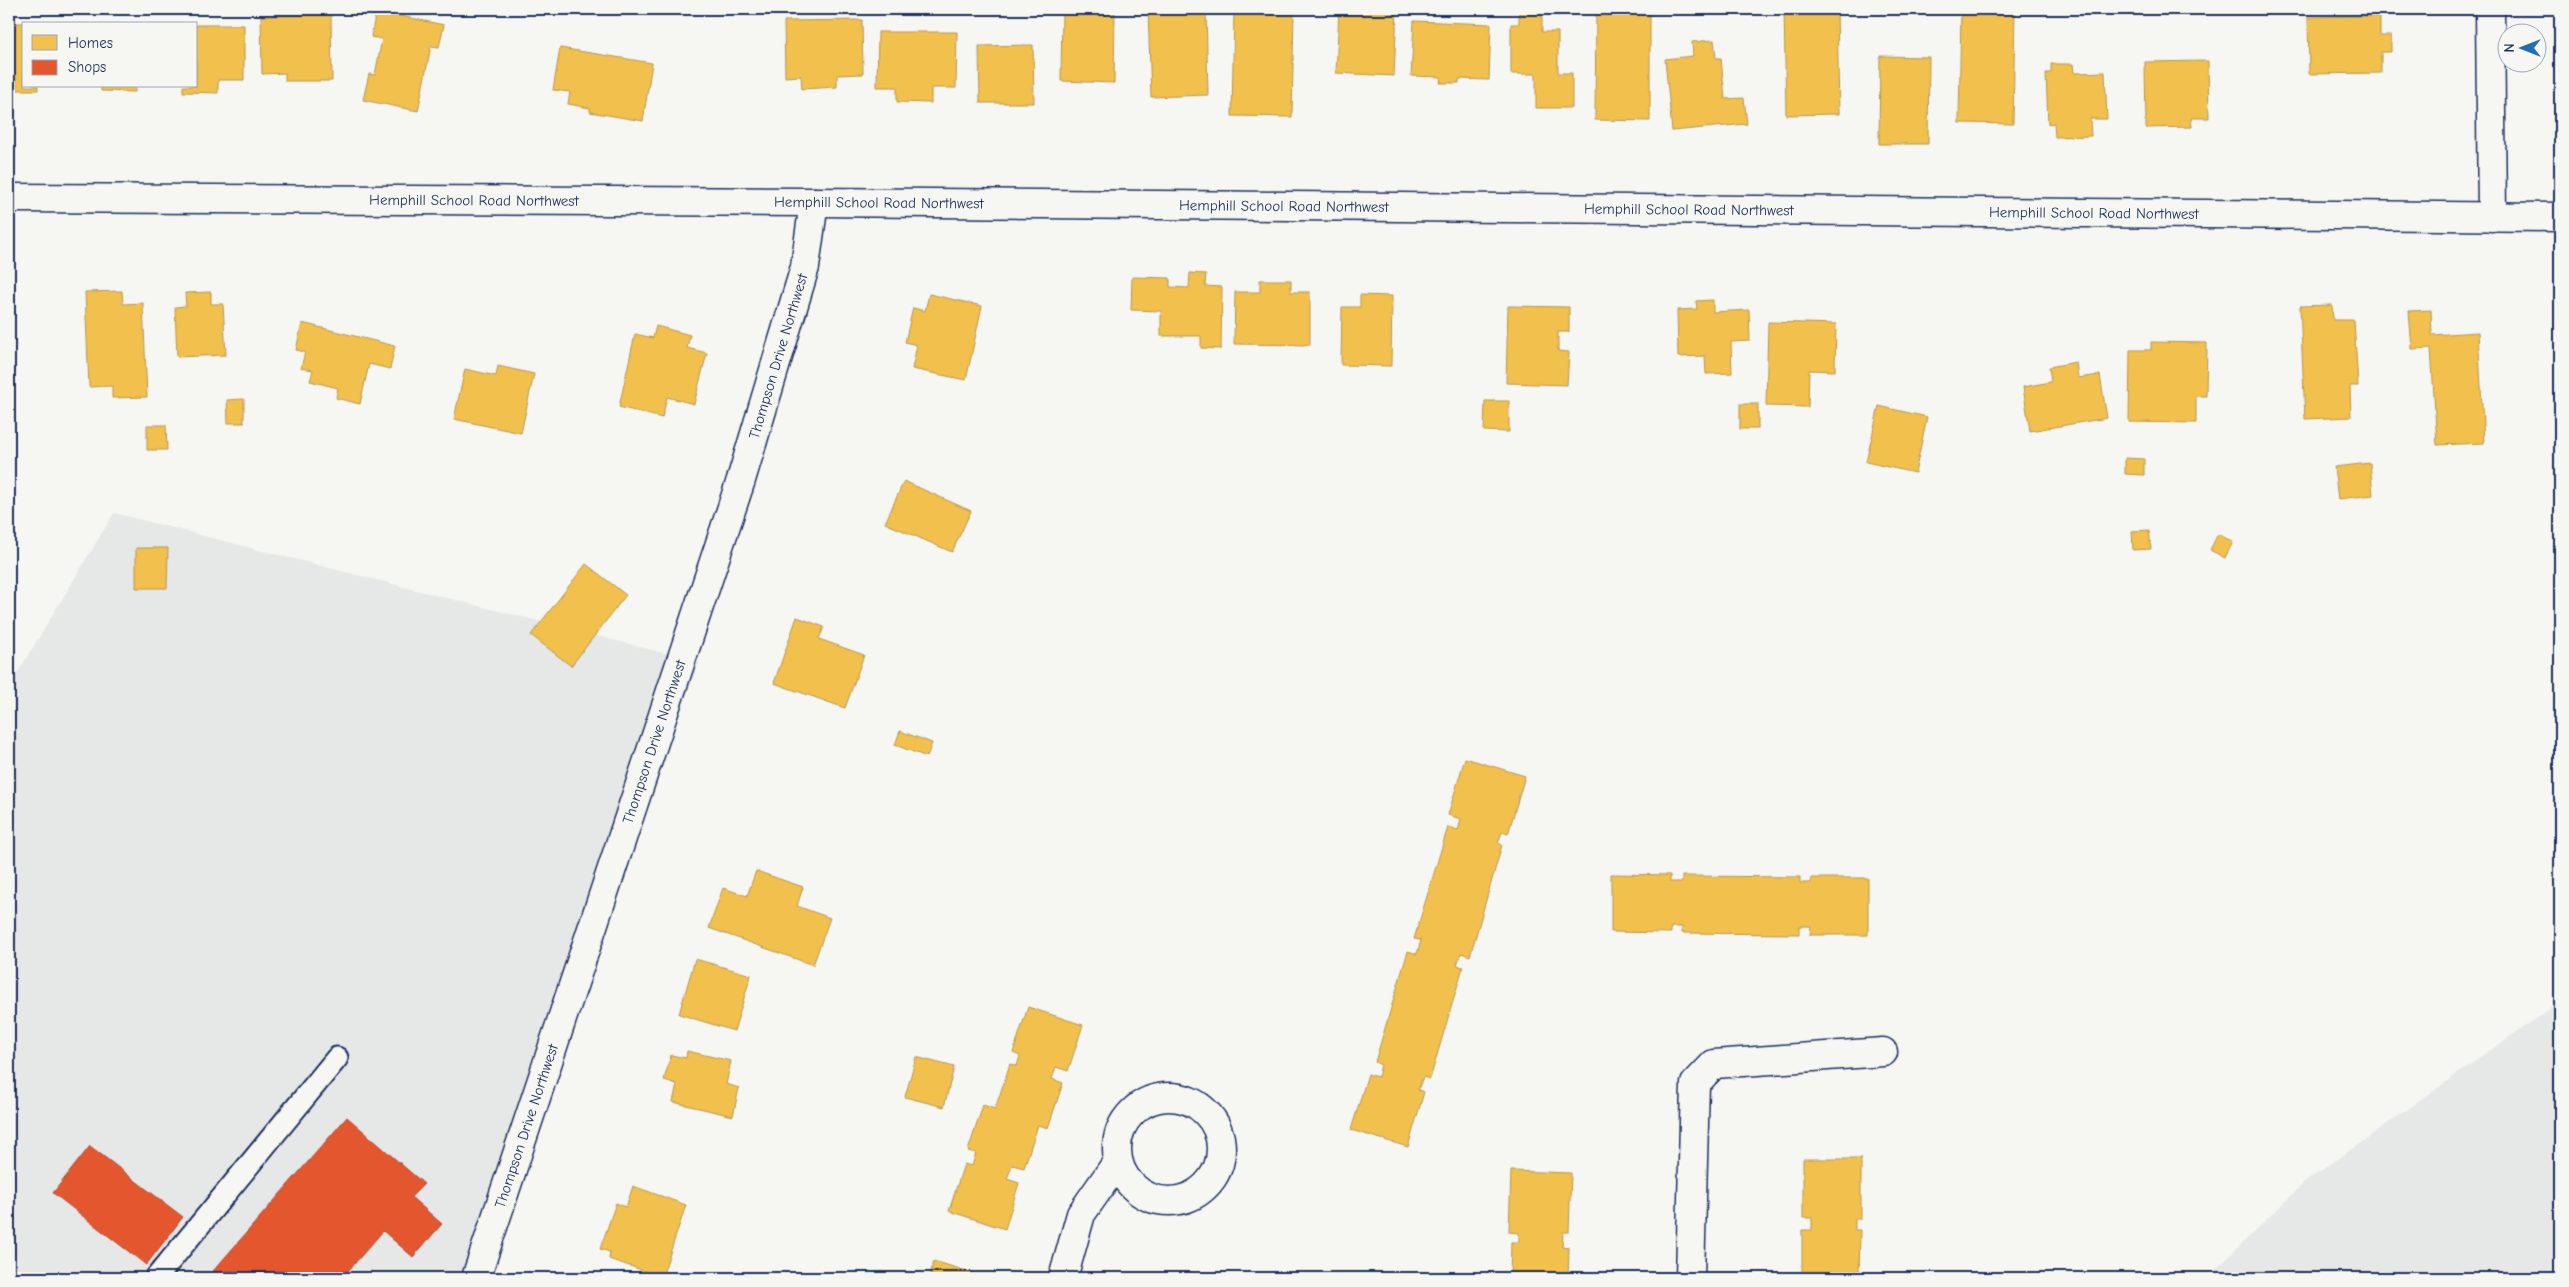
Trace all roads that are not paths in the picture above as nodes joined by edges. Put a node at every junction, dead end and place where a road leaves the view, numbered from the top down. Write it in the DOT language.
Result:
graph roads {
  1 [pos="2490,9"];
  2 [pos="9,198"];
  3 [pos="814,202"];
  4 [pos="2492,217"];
  5 [pos="2560,217"];
  6 [pos="1883,1052"];
  7 [pos="337,1058"];
  8 [pos="1118,1161"];
  9 [pos="156,1278"];
  10 [pos="476,1278"];
  11 [pos="1063,1278"];
  12 [pos="1690,1278"];
  1 -- 4 [label="street"];
  2 -- 3 [label="street, Hemphill School Road Northwest"];
  3 -- 4 [label="street, Hemphill School Road Northwest"];
  3 -- 10 [label="street, Thompson Drive Northwest"];
  4 -- 5 [label="street, Hemphill School Road Northwest"];
  6 -- 12 [label="street"];
  7 -- 9 [label="lane"];
  8 -- 11 [label="street"];
}
